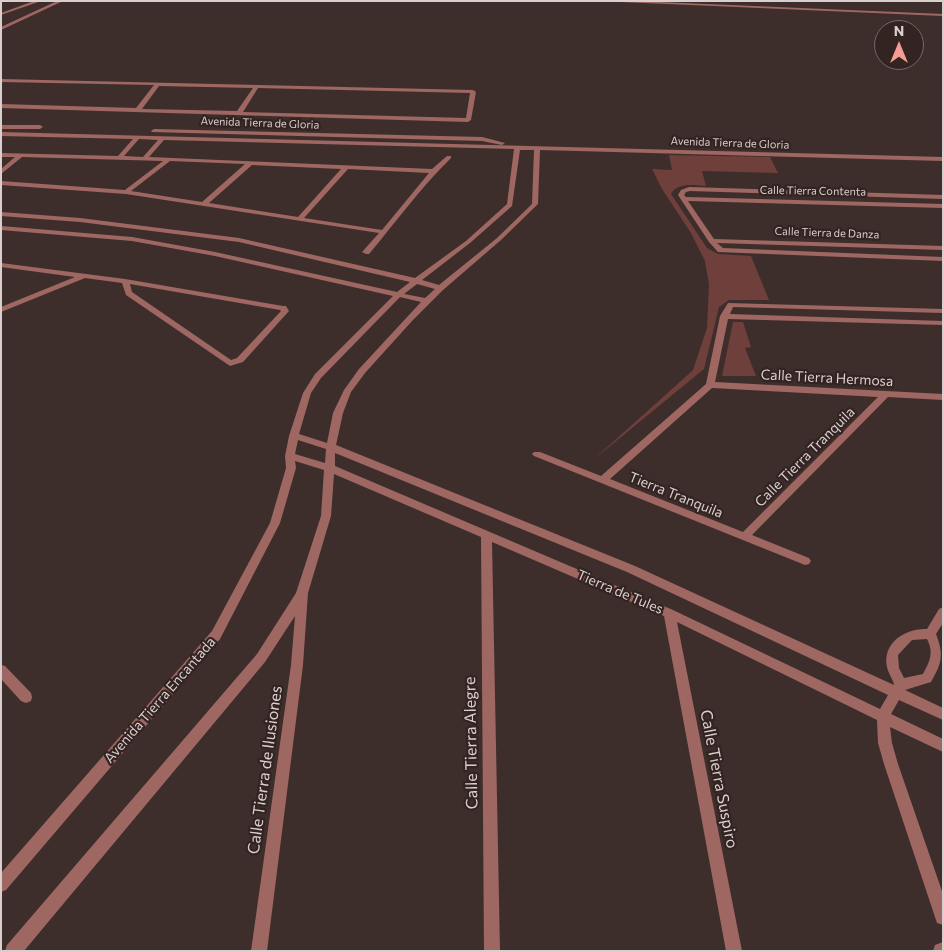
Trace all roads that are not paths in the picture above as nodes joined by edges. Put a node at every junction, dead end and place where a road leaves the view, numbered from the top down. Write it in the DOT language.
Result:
graph roads {
  1 [pos="39,1"];
  2 [pos="61,1"];
  3 [pos="600,1"];
  4 [pos="678,3"];
  5 [pos="872,6"];
  6 [pos="943,10"];
  7 [pos="1,14"];
  8 [pos="943,16"];
  9 [pos="1,29"];
  10 [pos="1,80"];
  11 [pos="158,84"];
  12 [pos="256,87"];
  13 [pos="1,106"];
  14 [pos="138,110"];
  15 [pos="239,113"];
  16 [pos="1,127"];
  17 [pos="51,128"];
  18 [pos="147,130"];
  19 [pos="1,134"];
  20 [pos="138,137"];
  21 [pos="163,138"];
  22 [pos="517,147"];
  23 [pos="537,147"];
  24 [pos="1,155"];
  25 [pos="20,156"];
  26 [pos="449,157"];
  27 [pos="119,158"];
  28 [pos="145,158"];
  29 [pos="169,159"];
  30 [pos="943,159"];
  31 [pos="250,163"];
  32 [pos="346,167"];
  33 [pos="434,171"];
  34 [pos="1,172"];
  35 [pos="1,183"];
  36 [pos="126,192"];
  37 [pos="943,197"];
  38 [pos="683,199"];
  39 [pos="204,204"];
  40 [pos="943,206"];
  41 [pos="1,214"];
  42 [pos="300,218"];
  43 [pos="1,228"];
  44 [pos="384,232"];
  45 [pos="711,241"];
  46 [pos="943,248"];
  47 [pos="366,252"];
  48 [pos="943,259"];
  49 [pos="1,265"];
  50 [pos="84,276"];
  51 [pos="416,280"];
  52 [pos="125,281"];
  53 [pos="440,288"];
  54 [pos="399,294"];
  55 [pos="427,301"];
  56 [pos="1,310"];
  57 [pos="943,311"];
  58 [pos="724,316"];
  59 [pos="943,323"];
  60 [pos="710,385"];
  61 [pos="885,395"];
  62 [pos="943,397"];
  63 [pos="294,436"];
  64 [pos="331,447"];
  65 [pos="537,454"];
  66 [pos="290,456"];
  67 [pos="329,468"];
  68 [pos="603,480"];
  69 [pos="486,535"];
  70 [pos="744,537"];
  71 [pos="805,562"];
  72 [pos="302,594"];
  73 [pos="943,612"];
  74 [pos="669,613"];
  75 [pos="930,634"];
  76 [pos="1,670"];
  77 [pos="899,688"];
  78 [pos="26,697"];
  79 [pos="943,714"];
  80 [pos="883,716"];
  81 [pos="943,746"];
  82 [pos="1,885"];
  83 [pos="943,917"];
  84 [pos="13,951"];
  85 [pos="259,951"];
  86 [pos="492,951"];
  87 [pos="734,951"];
  1 -- 7 [label="street"];
  2 -- 9 [label="street"];
  3 -- 4 [label="street"];
  4 -- 8 [label="street"];
  5 -- 6 [label="street"];
  10 -- 11 [label="street"];
  11 -- 12 [label="street"];
  11 -- 14 [label="street"];
  12 -- 15 [label="street"];
  12 -- 15 [label="street"];
  13 -- 14 [label="street"];
  14 -- 15 [label="street"];
  16 -- 17 [label="street"];
  18 -- 22 [label="street, Avenida Tierra de Gloria"];
  19 -- 20 [label="street, Avenida Tierra de Gloria"];
  20 -- 21 [label="street, Avenida Tierra de Gloria"];
  20 -- 27 [label="street"];
  21 -- 22 [label="street, Avenida Tierra de Gloria"];
  21 -- 28 [label="street"];
  22 -- 23 [label="street, Avenida Tierra de Gloria"];
  22 -- 51 [label="street, Avenida Tierra Encantada"];
  23 -- 30 [label="street, Avenida Tierra de Gloria"];
  23 -- 53 [label="street"];
  24 -- 25 [label="street"];
  25 -- 27 [label="street"];
  25 -- 34 [label="street"];
  26 -- 33 [label="street"];
  27 -- 28 [label="street"];
  28 -- 29 [label="street"];
  29 -- 31 [label="street"];
  29 -- 36 [label="street"];
  31 -- 32 [label="street"];
  31 -- 39 [label="street"];
  32 -- 33 [label="street"];
  32 -- 42 [label="street"];
  33 -- 44 [label="street"];
  35 -- 36 [label="street"];
  36 -- 39 [label="street"];
  37 -- 38 [label="street, Calle Tierra Contenta"];
  38 -- 40 [label="street, Calle Tierra Contenta"];
  38 -- 45 [label="street"];
  39 -- 42 [label="street"];
  41 -- 51 [label="street"];
  42 -- 44 [label="street"];
  43 -- 54 [label="street"];
  44 -- 47 [label="street"];
  45 -- 46 [label="street, Calle Tierra de Danza"];
  45 -- 48 [label="street, Calle Tierra de Danza"];
  49 -- 50 [label="street"];
  50 -- 52 [label="street"];
  50 -- 56 [label="street"];
  51 -- 53 [label="street"];
  51 -- 54 [label="street, Avenida Tierra Encantada"];
  52 -- 52 [label="street"];
  53 -- 55 [label="street"];
  54 -- 55 [label="street"];
  54 -- 63 [label="street, Avenida Tierra Encantada"];
  55 -- 64 [label="street"];
  57 -- 58 [label="street"];
  58 -- 59 [label="street"];
  58 -- 60 [label="street"];
  60 -- 61 [label="street, Calle Tierra Hermosa"];
  60 -- 68 [label="street"];
  61 -- 62 [label="street, Calle Tierra Hermosa"];
  61 -- 70 [label="street, Calle Tierra Tranquila"];
  63 -- 64 [label="street, Tierra de Tules"];
  63 -- 66 [label="street, Avenida Tierra Encantada"];
  64 -- 67 [label="street"];
  64 -- 77 [label="street, Tierra de Tules"];
  65 -- 68 [label="street, Tierra Tranquila"];
  66 -- 67 [label="street, Tierra de Tules"];
  66 -- 82 [label="street, Avenida Tierra Encantada"];
  67 -- 69 [label="street, Tierra de Tules"];
  67 -- 72 [label="street"];
  68 -- 70 [label="street, Tierra Tranquila"];
  69 -- 74 [label="street, Tierra de Tules"];
  69 -- 86 [label="street, Calle Tierra Alegre"];
  70 -- 71 [label="street, Tierra Tranquila"];
  72 -- 84 [label="street"];
  72 -- 85 [label="street, Calle Tierra de Ilusiones"];
  73 -- 75 [label="street"];
  74 -- 80 [label="street, Tierra de Tules"];
  74 -- 87 [label="street, Calle Tierra Suspiro"];
  75 -- 77 [label="street"];
  75 -- 77 [label="street"];
  76 -- 78 [label="street"];
  77 -- 79 [label="street, Tierra de Tules"];
  77 -- 80 [label="street"];
  80 -- 81 [label="street, Tierra de Tules"];
  80 -- 83 [label="street"];
}
